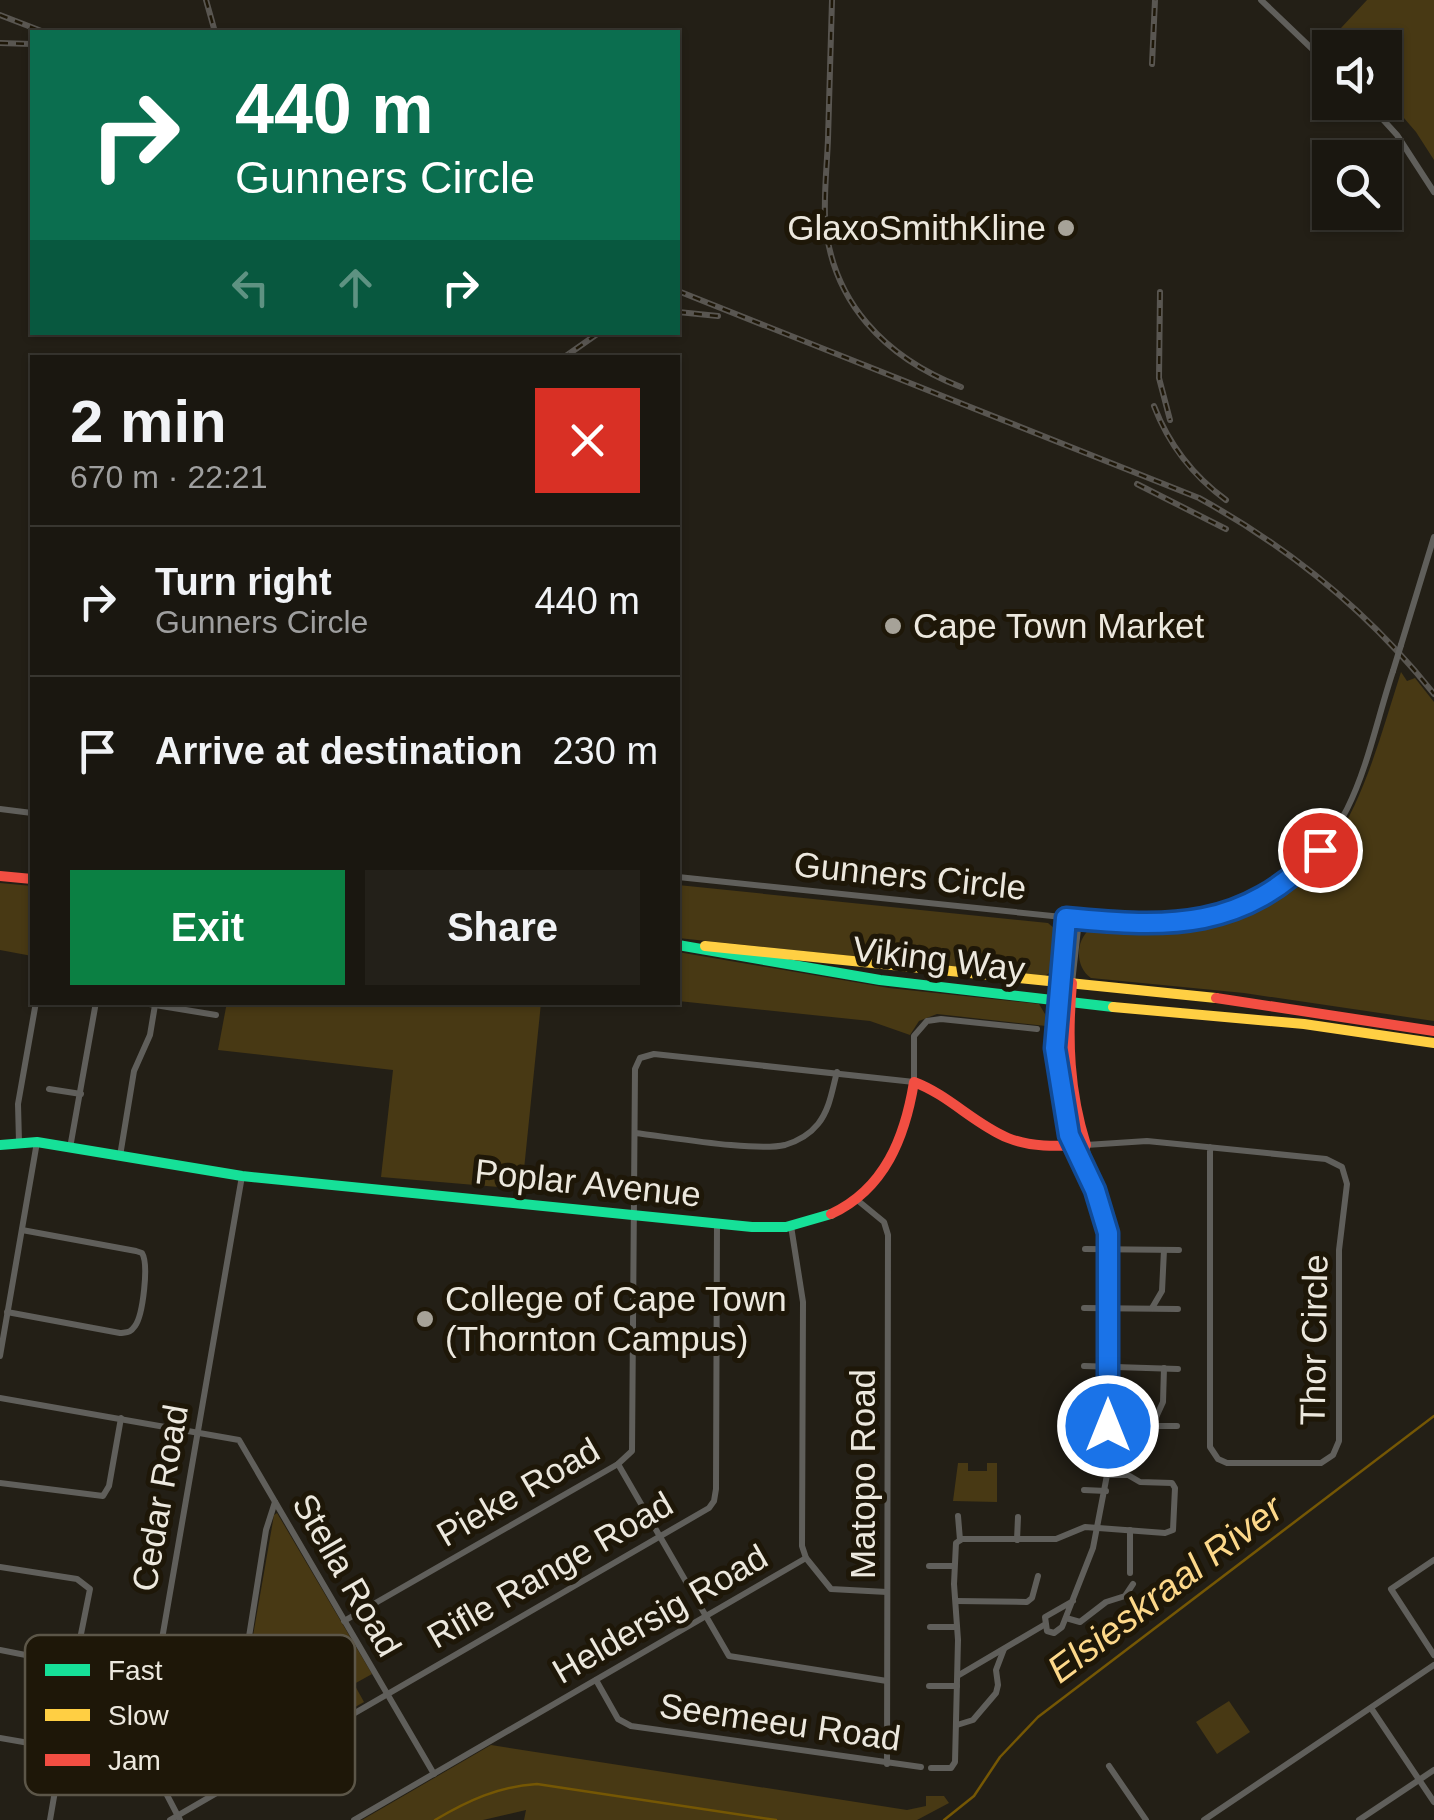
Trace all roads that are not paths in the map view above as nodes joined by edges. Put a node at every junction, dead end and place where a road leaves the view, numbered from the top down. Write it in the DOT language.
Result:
graph roads {
  1 [pos="1262,0"];
  2 [pos="1312,49"];
  3 [pos="1382,120"];
  4 [pos="1434,192"];
  5 [pos="1434,538"];
  6 [pos="0,809"];
  7 [pos="30,813"];
  8 [pos="0,876"];
  9 [pos="680,878"];
  10 [pos="30,879"];
  11 [pos="1066,918"];
  12 [pos="1079,920"];
  13 [pos="680,944"];
  14 [pos="680,944"];
  15 [pos="1059,982"];
  16 [pos="1072,983"];
  17 [pos="1057,1002"];
  18 [pos="1070,1003"];
  19 [pos="35,1005"];
  20 [pos="95,1005"];
  21 [pos="155,1005"];
  22 [pos="216,1014"];
  23 [pos="1037,1029"];
  24 [pos="1434,1031"];
  25 [pos="1434,1043"];
  26 [pos="837,1072"];
  27 [pos="914,1082"];
  28 [pos="49,1089"];
  29 [pos="80,1094"];
  30 [pos="635,1134"];
  31 [pos="20,1142"];
  32 [pos="37,1142"];
  33 [pos="0,1144"];
  34 [pos="1080,1146"];
  35 [pos="1210,1147"];
  36 [pos="70,1148"];
  37 [pos="120,1156"];
  38 [pos="242,1176"];
  39 [pos="856,1200"];
  40 [pos="635,1215"];
  41 [pos="718,1223"];
  42 [pos="791,1226"];
  43 [pos="22,1230"];
  44 [pos="1085,1249"];
  45 [pos="1110,1250"];
  46 [pos="1164,1250"];
  47 [pos="1179,1250"];
  48 [pos="0,1291"];
  49 [pos="11,1292"];
  50 [pos="1084,1308"];
  51 [pos="1109,1308"];
  52 [pos="1152,1309"];
  53 [pos="1178,1309"];
  54 [pos="8,1312"];
  55 [pos="0,1356"];
  56 [pos="1084,1366"];
  57 [pos="1108,1368"];
  58 [pos="1164,1368"];
  59 [pos="1178,1368"];
  60 [pos="0,1398"];
  61 [pos="121,1418"];
  62 [pos="1084,1426"];
  63 [pos="1108,1426"];
  64 [pos="1152,1426"];
  65 [pos="1178,1426"];
  66 [pos="197,1430"];
  67 [pos="618,1464"];
  68 [pos="1107,1476"];
  69 [pos="0,1483"];
  70 [pos="1084,1490"];
  71 [pos="1106,1491"];
  72 [pos="275,1502"];
  73 [pos="958,1516"];
  74 [pos="1018,1517"];
  75 [pos="1098,1530"];
  76 [pos="1130,1530"];
  77 [pos="659,1536"];
  78 [pos="960,1540"];
  79 [pos="1017,1540"];
  80 [pos="806,1558"];
  81 [pos="1434,1560"];
  82 [pos="0,1566"];
  83 [pos="929,1566"];
  84 [pos="954,1566"];
  85 [pos="1130,1573"];
  86 [pos="1038,1576"];
  87 [pos="1133,1584"];
  88 [pos="887,1592"];
  89 [pos="956,1601"];
  90 [pos="1072,1602"];
  91 [pos="706,1616"];
  92 [pos="1066,1618"];
  93 [pos="344,1621"];
  94 [pos="1044,1624"];
  95 [pos="930,1627"];
  96 [pos="956,1628"];
  97 [pos="81,1635"];
  98 [pos="162,1635"];
  99 [pos="249,1635"];
  100 [pos="353,1635"];
  101 [pos="355,1639"];
  102 [pos="1005,1648"];
  103 [pos="0,1650"];
  104 [pos="25,1655"];
  105 [pos="1434,1655"];
  106 [pos="988,1658"];
  107 [pos="1434,1665"];
  108 [pos="996,1670"];
  109 [pos="958,1676"];
  110 [pos="596,1680"];
  111 [pos="887,1681"];
  112 [pos="929,1686"];
  113 [pos="958,1686"];
  114 [pos="388,1693"];
  115 [pos="1370,1708"];
  116 [pos="355,1712"];
  117 [pos="957,1725"];
  118 [pos="0,1738"];
  119 [pos="25,1742"];
  120 [pos="887,1764"];
  121 [pos="1109,1766"];
  122 [pos="1434,1770"];
  123 [pos="434,1774"];
  124 [pos="1419,1780"];
  125 [pos="54,1795"];
  126 [pos="165,1795"];
  127 [pos="212,1795"];
  128 [pos="1434,1802"];
  129 [pos="176,1818"];
  130 [pos="50,1820"];
  131 [pos="354,1820"];
  132 [pos="1146,1820"];
  133 [pos="1204,1820"];
  134 [pos="1359,1820"];
  1 -- 2 [label="street"];
  3 -- 4 [label="street"];
  5 -- 12 [label="street, Gunners Circle, bridge"];
  6 -- 7 [label="street"];
  8 -- 10 [label="main road"];
  9 -- 11 [label="street, Gunners Circle"];
  11 -- 12 [label="street, Gunners Circle"];
  11 -- 15 [label="street"];
  12 -- 16 [label="street"];
  13 -- 15 [label="main road, Viking Way"];
  14 -- 17 [label="main road, Viking Way"];
  15 -- 16 [label="main road, Viking Way"];
  15 -- 17 [label="main road"];
  16 -- 18 [label="main road"];
  16 -- 24 [label="main road, Viking Way"];
  17 -- 18 [label="main road, Viking Way"];
  17 -- 34 [label="main road"];
  18 -- 25 [label="main road, Viking Way"];
  18 -- 34 [label="main road"];
  19 -- 31 [label="street"];
  20 -- 29 [label="street"];
  21 -- 22 [label="street"];
  21 -- 37 [label="street"];
  23 -- 27 [label="street, Poplar Avenue"];
  26 -- 27 [label="street"];
  26 -- 30 [label="street"];
  26 -- 30 [label="street, Pieke Road"];
  27 -- 34 [label="main road"];
  27 -- 39 [label="main road, Poplar Avenue"];
  28 -- 29 [label="street"];
  29 -- 36 [label="street"];
  30 -- 40 [label="street, Pieke Road"];
  31 -- 32 [label="main road, Poplar Avenue"];
  31 -- 33 [label="main road, Poplar Avenue"];
  32 -- 36 [label="main road, Poplar Avenue"];
  32 -- 43 [label="street"];
  34 -- 35 [label="street, Thor Circle"];
  34 -- 45 [label="street"];
  35 -- 35 [label="street, Thor Circle"];
  36 -- 37 [label="main road, Poplar Avenue"];
  37 -- 38 [label="main road, Poplar Avenue"];
  38 -- 40 [label="main road, Poplar Avenue"];
  38 -- 66 [label="street, Cedar Road"];
  39 -- 42 [label="main road, Poplar Avenue"];
  39 -- 88 [label="street, Matopo Road"];
  40 -- 41 [label="main road, Poplar Avenue"];
  40 -- 67 [label="street, Pieke Road"];
  41 -- 42 [label="main road, Poplar Avenue"];
  41 -- 77 [label="street, Rifle Range Road"];
  42 -- 80 [label="street, Heldersig Road"];
  43 -- 49 [label="street"];
  43 -- 54 [label="street"];
  44 -- 45 [label="street"];
  45 -- 46 [label="street"];
  45 -- 51 [label="street"];
  46 -- 47 [label="street"];
  46 -- 52 [label="street"];
  48 -- 49 [label="street"];
  49 -- 54 [label="street"];
  50 -- 51 [label="street"];
  51 -- 52 [label="street"];
  51 -- 57 [label="street"];
  52 -- 53 [label="street"];
  54 -- 55 [label="street"];
  56 -- 57 [label="street"];
  57 -- 58 [label="street"];
  57 -- 63 [label="street"];
  58 -- 59 [label="street"];
  58 -- 64 [label="street"];
  60 -- 61 [label="street, Stella Road"];
  61 -- 66 [label="street, Stella Road"];
  61 -- 69 [label="street"];
  62 -- 63 [label="street"];
  63 -- 64 [label="street"];
  63 -- 68 [label="street"];
  64 -- 65 [label="street"];
  66 -- 72 [label="street, Stella Road"];
  66 -- 98 [label="street, Cedar Road"];
  67 -- 77 [label="street"];
  67 -- 93 [label="street, Pieke Road"];
  68 -- 71 [label="street"];
  68 -- 76 [label="street"];
  70 -- 71 [label="street"];
  71 -- 75 [label="street"];
  72 -- 93 [label="street, Stella Road"];
  72 -- 99 [label="street"];
  73 -- 78 [label="street"];
  74 -- 79 [label="street"];
  75 -- 76 [label="street"];
  75 -- 79 [label="street"];
  75 -- 90 [label="street"];
  76 -- 85 [label="street"];
  77 -- 91 [label="street"];
  77 -- 114 [label="street, Rifle Range Road"];
  78 -- 79 [label="street"];
  78 -- 84 [label="street"];
  80 -- 88 [label="street"];
  80 -- 91 [label="street, Heldersig Road"];
  81 -- 105 [label="street"];
  82 -- 97 [label="street"];
  83 -- 84 [label="street"];
  84 -- 89 [label="street"];
  86 -- 89 [label="street"];
  87 -- 92 [label="street"];
  88 -- 111 [label="street, Matopo Road"];
  89 -- 96 [label="street"];
  90 -- 92 [label="street"];
  90 -- 94 [label="street"];
  91 -- 110 [label="street, Heldersig Road"];
  91 -- 111 [label="street"];
  92 -- 94 [label="street"];
  93 -- 100 [label="street, Stella Road"];
  94 -- 102 [label="street"];
  95 -- 96 [label="street"];
  96 -- 109 [label="street"];
  101 -- 114 [label="street, Stella Road"];
  102 -- 106 [label="street"];
  102 -- 108 [label="street"];
  103 -- 104 [label="street"];
  106 -- 108 [label="street"];
  106 -- 109 [label="street"];
  107 -- 115 [label="street"];
  108 -- 117 [label="street"];
  109 -- 113 [label="street"];
  110 -- 120 [label="street, Seemeeu Road"];
  110 -- 123 [label="street, Heldersig Road"];
  111 -- 120 [label="street, Matopo Road"];
  112 -- 113 [label="street"];
  113 -- 117 [label="street"];
  114 -- 116 [label="street, Rifle Range Road"];
  114 -- 123 [label="street, Stella Road"];
  115 -- 124 [label="street"];
  115 -- 133 [label="street"];
  117 -- 120 [label="street, Seemeeu Road"];
  118 -- 119 [label="street"];
  121 -- 132 [label="street"];
  122 -- 124 [label="street"];
  123 -- 131 [label="street, Heldersig Road"];
  124 -- 128 [label="street"];
  124 -- 134 [label="street"];
  125 -- 130 [label="street"];
  126 -- 129 [label="street, Cedar Road"];
  127 -- 129 [label="street, Rifle Range Road"];
}
